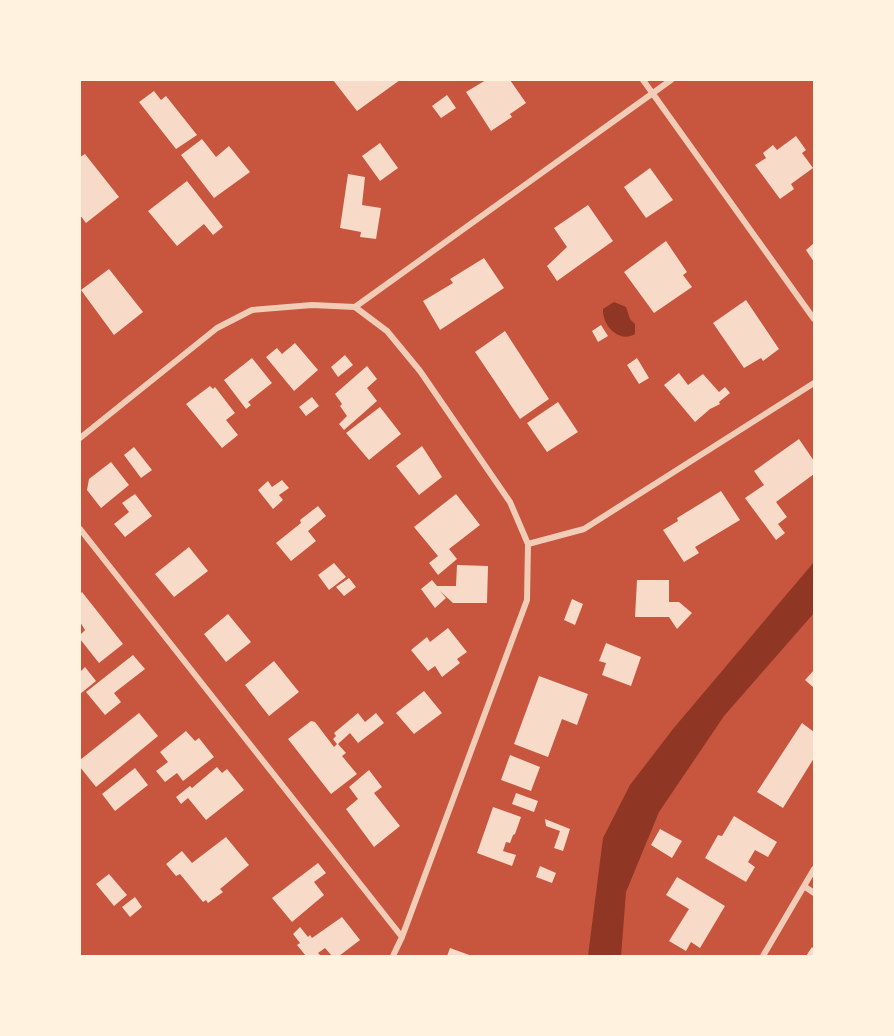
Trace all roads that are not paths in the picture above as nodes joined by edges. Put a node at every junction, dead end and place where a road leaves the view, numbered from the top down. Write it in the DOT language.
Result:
graph roads {
  1 [pos="643,80"];
  2 [pos="671,80"];
  3 [pos="653,93"];
  4 [pos="355,307"];
  5 [pos="814,319"];
  6 [pos="814,383"];
  7 [pos="80,438"];
  8 [pos="80,529"];
  9 [pos="528,544"];
  10 [pos="814,869"];
  11 [pos="804,886"];
  12 [pos="814,893"];
  13 [pos="402,937"];
  14 [pos="393,957"];
  15 [pos="763,957"];
  1 -- 3 [label="street"];
  2 -- 3 [label="street"];
  3 -- 4 [label="street"];
  3 -- 5 [label="street"];
  4 -- 7 [label="street"];
  4 -- 9 [label="street"];
  6 -- 9 [label="street"];
  8 -- 13 [label="street"];
  9 -- 13 [label="street"];
  10 -- 11 [label="street"];
  11 -- 12 [label="street"];
  11 -- 15 [label="street"];
  13 -- 14 [label="street"];
}
